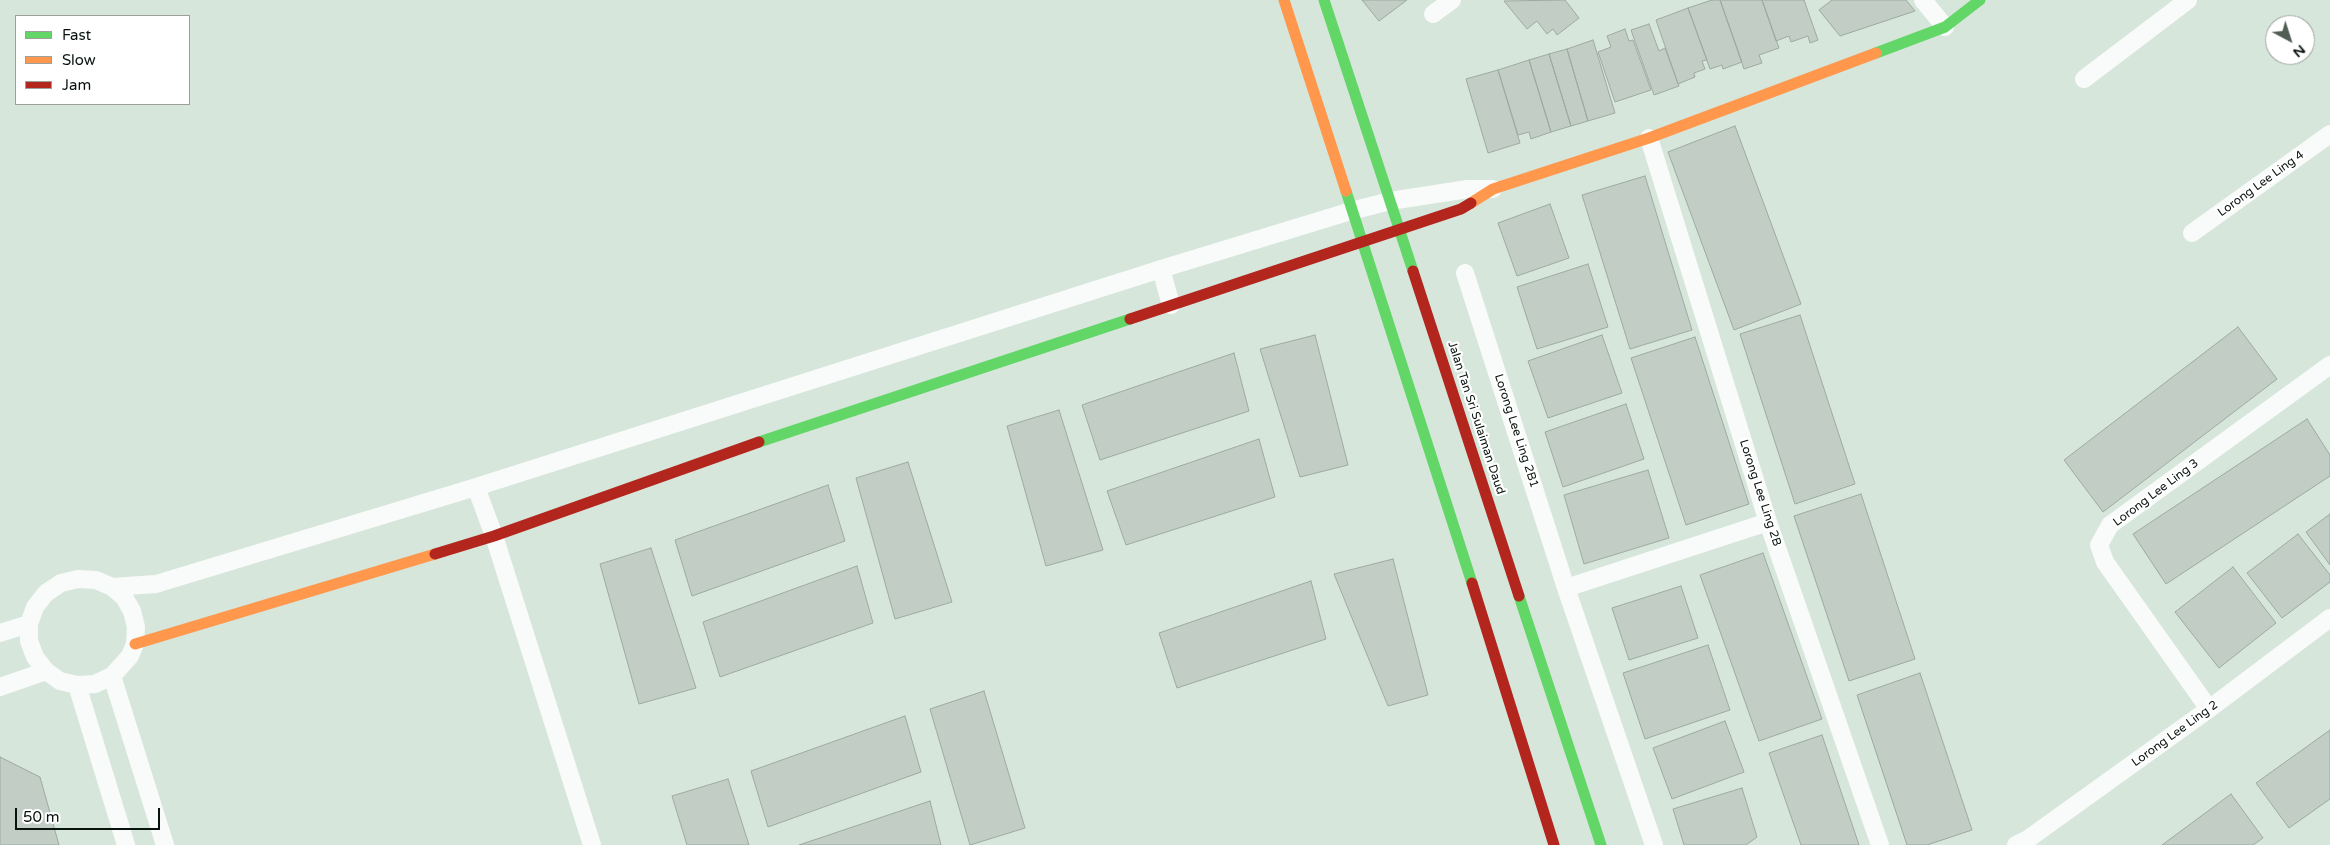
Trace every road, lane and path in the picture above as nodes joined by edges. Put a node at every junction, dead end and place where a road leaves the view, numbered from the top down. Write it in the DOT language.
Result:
graph roads {
  1 [pos="1284,0"];
  2 [pos="1324,0"];
  3 [pos="1452,0"];
  4 [pos="1923,0"];
  5 [pos="1980,0"];
  6 [pos="2188,0"];
  7 [pos="1433,14"];
  8 [pos="1945,27"];
  9 [pos="2084,79"];
  10 [pos="2330,134"];
  11 [pos="1649,138"];
  12 [pos="1492,189"];
  13 [pos="1390,201"];
  14 [pos="1351,211"];
  15 [pos="1400,230"];
  16 [pos="2192,233"];
  17 [pos="1362,244"];
  18 [pos="1161,269"];
  19 [pos="1465,273"];
  20 [pos="1171,305"];
  21 [pos="2330,365"];
  22 [pos="476,487"];
  23 [pos="1768,522"];
  24 [pos="494,536"];
  25 [pos="112,587"];
  26 [pos="1566,588"];
  27 [pos="2330,618"];
  28 [pos="30,624"];
  29 [pos="0,633"];
  30 [pos="135,644"];
  31 [pos="46,671"];
  32 [pos="112,676"];
  33 [pos="77,685"];
  34 [pos="0,687"];
  35 [pos="2209,709"];
  36 [pos="126,845"];
  37 [pos="165,845"];
  38 [pos="592,845"];
  39 [pos="1554,845"];
  40 [pos="1601,845"];
  41 [pos="1654,845"];
  42 [pos="1880,845"];
  43 [pos="2016,845"];
  1 -- 14 [label="street"];
  2 -- 13 [label="street, Jalan Tan Sri Sulaiman Daud"];
  3 -- 7 [label="street"];
  4 -- 8 [label="street"];
  5 -- 8 [label="street"];
  6 -- 9 [label="street"];
  8 -- 11 [label="street"];
  10 -- 16 [label="street, Lorong Lee Ling 4"];
  11 -- 12 [label="street"];
  11 -- 23 [label="street, Lorong Lee Ling 2B"];
  12 -- 13 [label="street"];
  12 -- 15 [label="street"];
  13 -- 14 [label="street"];
  13 -- 15 [label="street, Jalan Tan Sri Sulaiman Daud"];
  14 -- 17 [label="street"];
  14 -- 18 [label="street"];
  15 -- 17 [label="street"];
  15 -- 40 [label="street, Jalan Tan Sri Sulaiman Daud"];
  17 -- 20 [label="street"];
  17 -- 39 [label="street"];
  18 -- 20 [label="street"];
  18 -- 22 [label="street"];
  19 -- 26 [label="street, Lorong Lee Ling 2B1"];
  20 -- 24 [label="street"];
  21 -- 35 [label="street, Lorong Lee Ling 3"];
  22 -- 24 [label="street"];
  22 -- 25 [label="street"];
  23 -- 26 [label="street"];
  23 -- 42 [label="street, Lorong Lee Ling 2B"];
  24 -- 30 [label="street"];
  24 -- 38 [label="street"];
  25 -- 28 [label="street"];
  25 -- 30 [label="street"];
  26 -- 41 [label="street, Lorong Lee Ling 2B1"];
  27 -- 35 [label="street, Lorong Lee Ling 2"];
  28 -- 29 [label="street"];
  28 -- 31 [label="street"];
  30 -- 32 [label="street"];
  31 -- 33 [label="street"];
  31 -- 34 [label="street"];
  32 -- 33 [label="street"];
  32 -- 37 [label="street"];
  33 -- 36 [label="street"];
  35 -- 43 [label="street, Lorong Lee Ling 2"];
}
